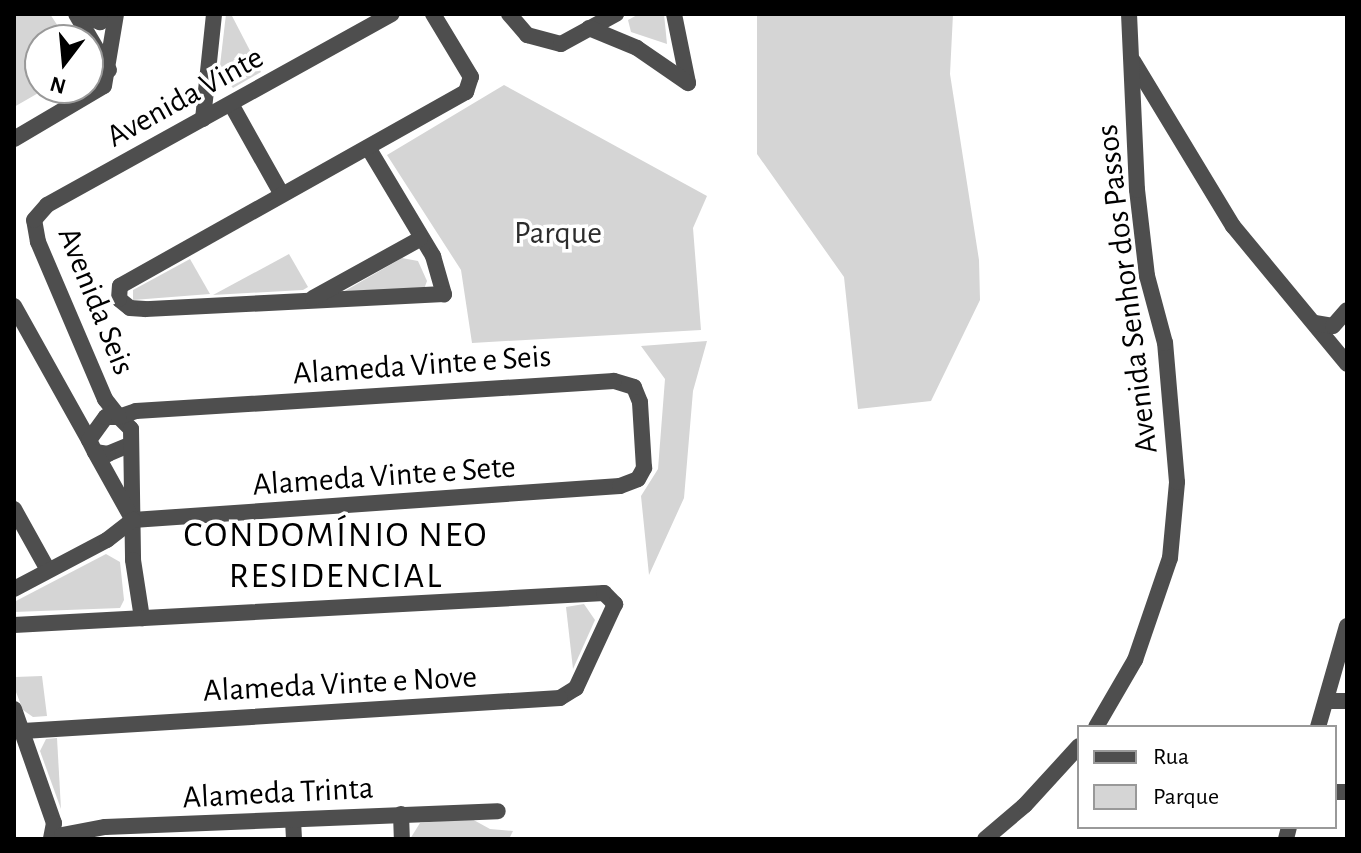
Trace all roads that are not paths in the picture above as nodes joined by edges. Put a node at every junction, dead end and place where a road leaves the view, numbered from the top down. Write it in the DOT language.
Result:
graph roads {
  1 [pos="78,14"];
  2 [pos="114,14"];
  3 [pos="214,14"];
  4 [pos="392,14"];
  5 [pos="433,14"];
  6 [pos="509,14"];
  7 [pos="616,14"];
  8 [pos="626,14"];
  9 [pos="674,14"];
  10 [pos="1129,14"];
  11 [pos="589,28"];
  12 [pos="637,48"];
  13 [pos="1133,61"];
  14 [pos="109,70"];
  15 [pos="231,104"];
  16 [pos="203,119"];
  17 [pos="14,139"];
  18 [pos="369,149"];
  19 [pos="281,193"];
  20 [pos="47,205"];
  21 [pos="420,239"];
  22 [pos="310,299"];
  23 [pos="14,306"];
  24 [pos="1347,310"];
  25 [pos="1315,323"];
  26 [pos="1347,364"];
  27 [pos="119,417"];
  28 [pos="129,445"];
  29 [pos="92,446"];
  30 [pos="638,479"];
  31 [pos="14,509"];
  32 [pos="133,520"];
  33 [pos="107,540"];
  34 [pos="133,560"];
  35 [pos="48,570"];
  36 [pos="14,589"];
  37 [pos="142,618"];
  38 [pos="15,625"];
  39 [pos="1347,626"];
  40 [pos="1326,701"];
  41 [pos="1347,701"];
  42 [pos="14,709"];
  43 [pos="1097,725"];
  44 [pos="1319,725"];
  45 [pos="23,731"];
  46 [pos="1077,748"];
  47 [pos="498,811"];
  48 [pos="401,814"];
  49 [pos="293,820"];
  50 [pos="105,827"];
  51 [pos="187,833"];
  52 [pos="58,834"];
  53 [pos="92,839"];
  54 [pos="294,839"];
  55 [pos="402,839"];
  56 [pos="985,839"];
  1 -- 2 [label="street"];
  1 -- 14 [label="street"];
  2 -- 14 [label="street"];
  3 -- 16 [label="street"];
  4 -- 15 [label="street, Avenida Vinte"];
  5 -- 18 [label="street"];
  6 -- 11 [label="street"];
  7 -- 11 [label="street"];
  8 -- 12 [label="street"];
  9 -- 12 [label="street"];
  10 -- 13 [label="street, Avenida Senhor dos Passos"];
  11 -- 12 [label="street"];
  13 -- 25 [label="street"];
  13 -- 43 [label="street, Avenida Senhor dos Passos"];
  14 -- 17 [label="street"];
  15 -- 16 [label="street, Avenida Vinte"];
  15 -- 19 [label="street"];
  16 -- 20 [label="street, Avenida Vinte"];
  18 -- 19 [label="street"];
  18 -- 21 [label="street"];
  19 -- 22 [label="street"];
  20 -- 27 [label="street, Avenida Seis"];
  21 -- 22 [label="street"];
  21 -- 22 [label="street"];
  23 -- 29 [label="street"];
  24 -- 25 [label="street"];
  25 -- 26 [label="street"];
  27 -- 28 [label="street"];
  27 -- 29 [label="street"];
  27 -- 30 [label="street, Alameda Vinte e Seis"];
  28 -- 29 [label="street"];
  28 -- 32 [label="street"];
  29 -- 32 [label="street"];
  30 -- 32 [label="street, Alameda Vinte e Sete"];
  31 -- 35 [label="street"];
  32 -- 33 [label="street"];
  32 -- 34 [label="street"];
  33 -- 34 [label="street"];
  33 -- 35 [label="street"];
  34 -- 37 [label="street"];
  35 -- 36 [label="street"];
  37 -- 38 [label="street"];
  37 -- 45 [label="street, Alameda Vinte e Nove"];
  39 -- 40 [label="street"];
  40 -- 41 [label="street"];
  40 -- 44 [label="street"];
  42 -- 45 [label="street"];
  45 -- 52 [label="street"];
  46 -- 56 [label="street"];
  47 -- 48 [label="street, Alameda Trinta"];
  48 -- 49 [label="street, Alameda Trinta"];
  48 -- 55 [label="street"];
  49 -- 51 [label="street, Alameda Trinta"];
  49 -- 54 [label="street"];
  50 -- 51 [label="street, Alameda Trinta"];
  50 -- 52 [label="street, Alameda Trinta"];
  50 -- 53 [label="street"];
}
